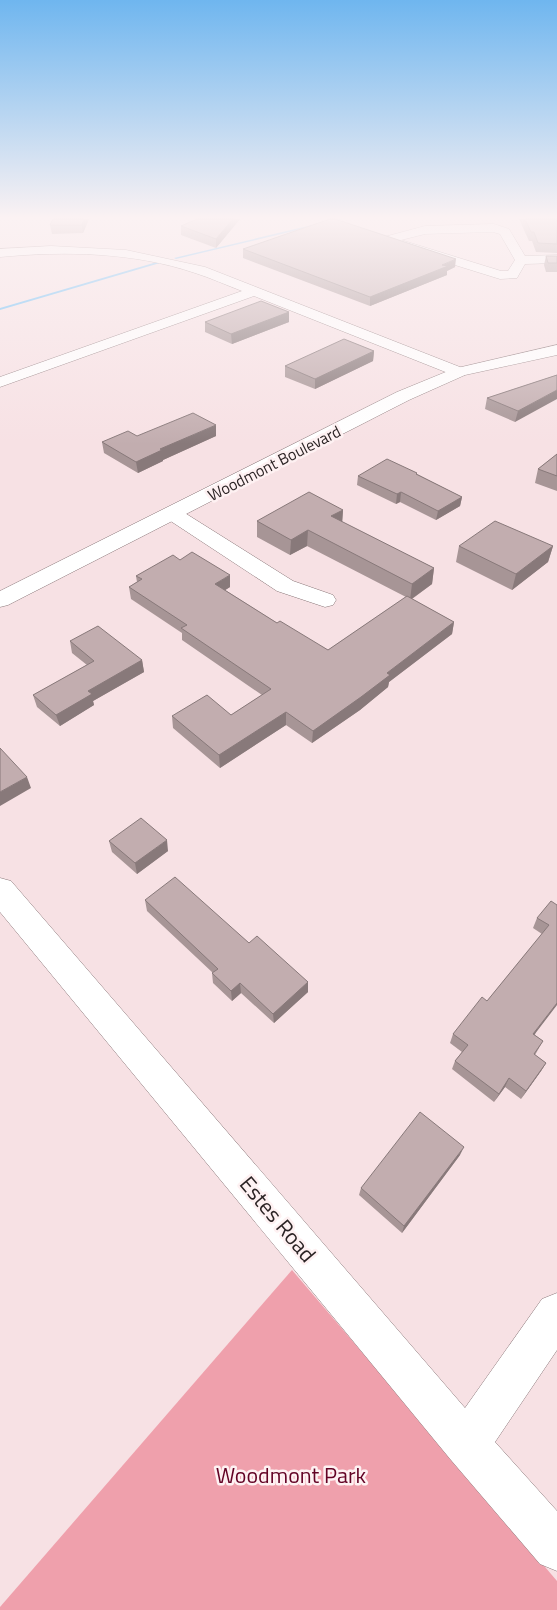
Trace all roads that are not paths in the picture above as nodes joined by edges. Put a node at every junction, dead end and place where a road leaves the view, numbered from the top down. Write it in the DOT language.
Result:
graph roads {
  1 [pos="250,294"];
  2 [pos="261,294"];
  3 [pos="557,350"];
  4 [pos="459,372"];
  5 [pos="0,382"];
  6 [pos="173,514"];
  7 [pos="0,600"];
  8 [pos="325,600"];
  9 [pos="0,890"];
  10 [pos="557,1314"];
  11 [pos="467,1444"];
  12 [pos="557,1547"];
  1 -- 5 [label="street"];
  2 -- 4 [label="street"];
  3 -- 4 [label="street, Woodmont Boulevard"];
  4 -- 6 [label="street, Woodmont Boulevard"];
  6 -- 7 [label="street, Woodmont Boulevard"];
  6 -- 8 [label="street"];
  9 -- 11 [label="street, Estes Road"];
  10 -- 11 [label="street"];
  11 -- 12 [label="street, Estes Road"];
}
